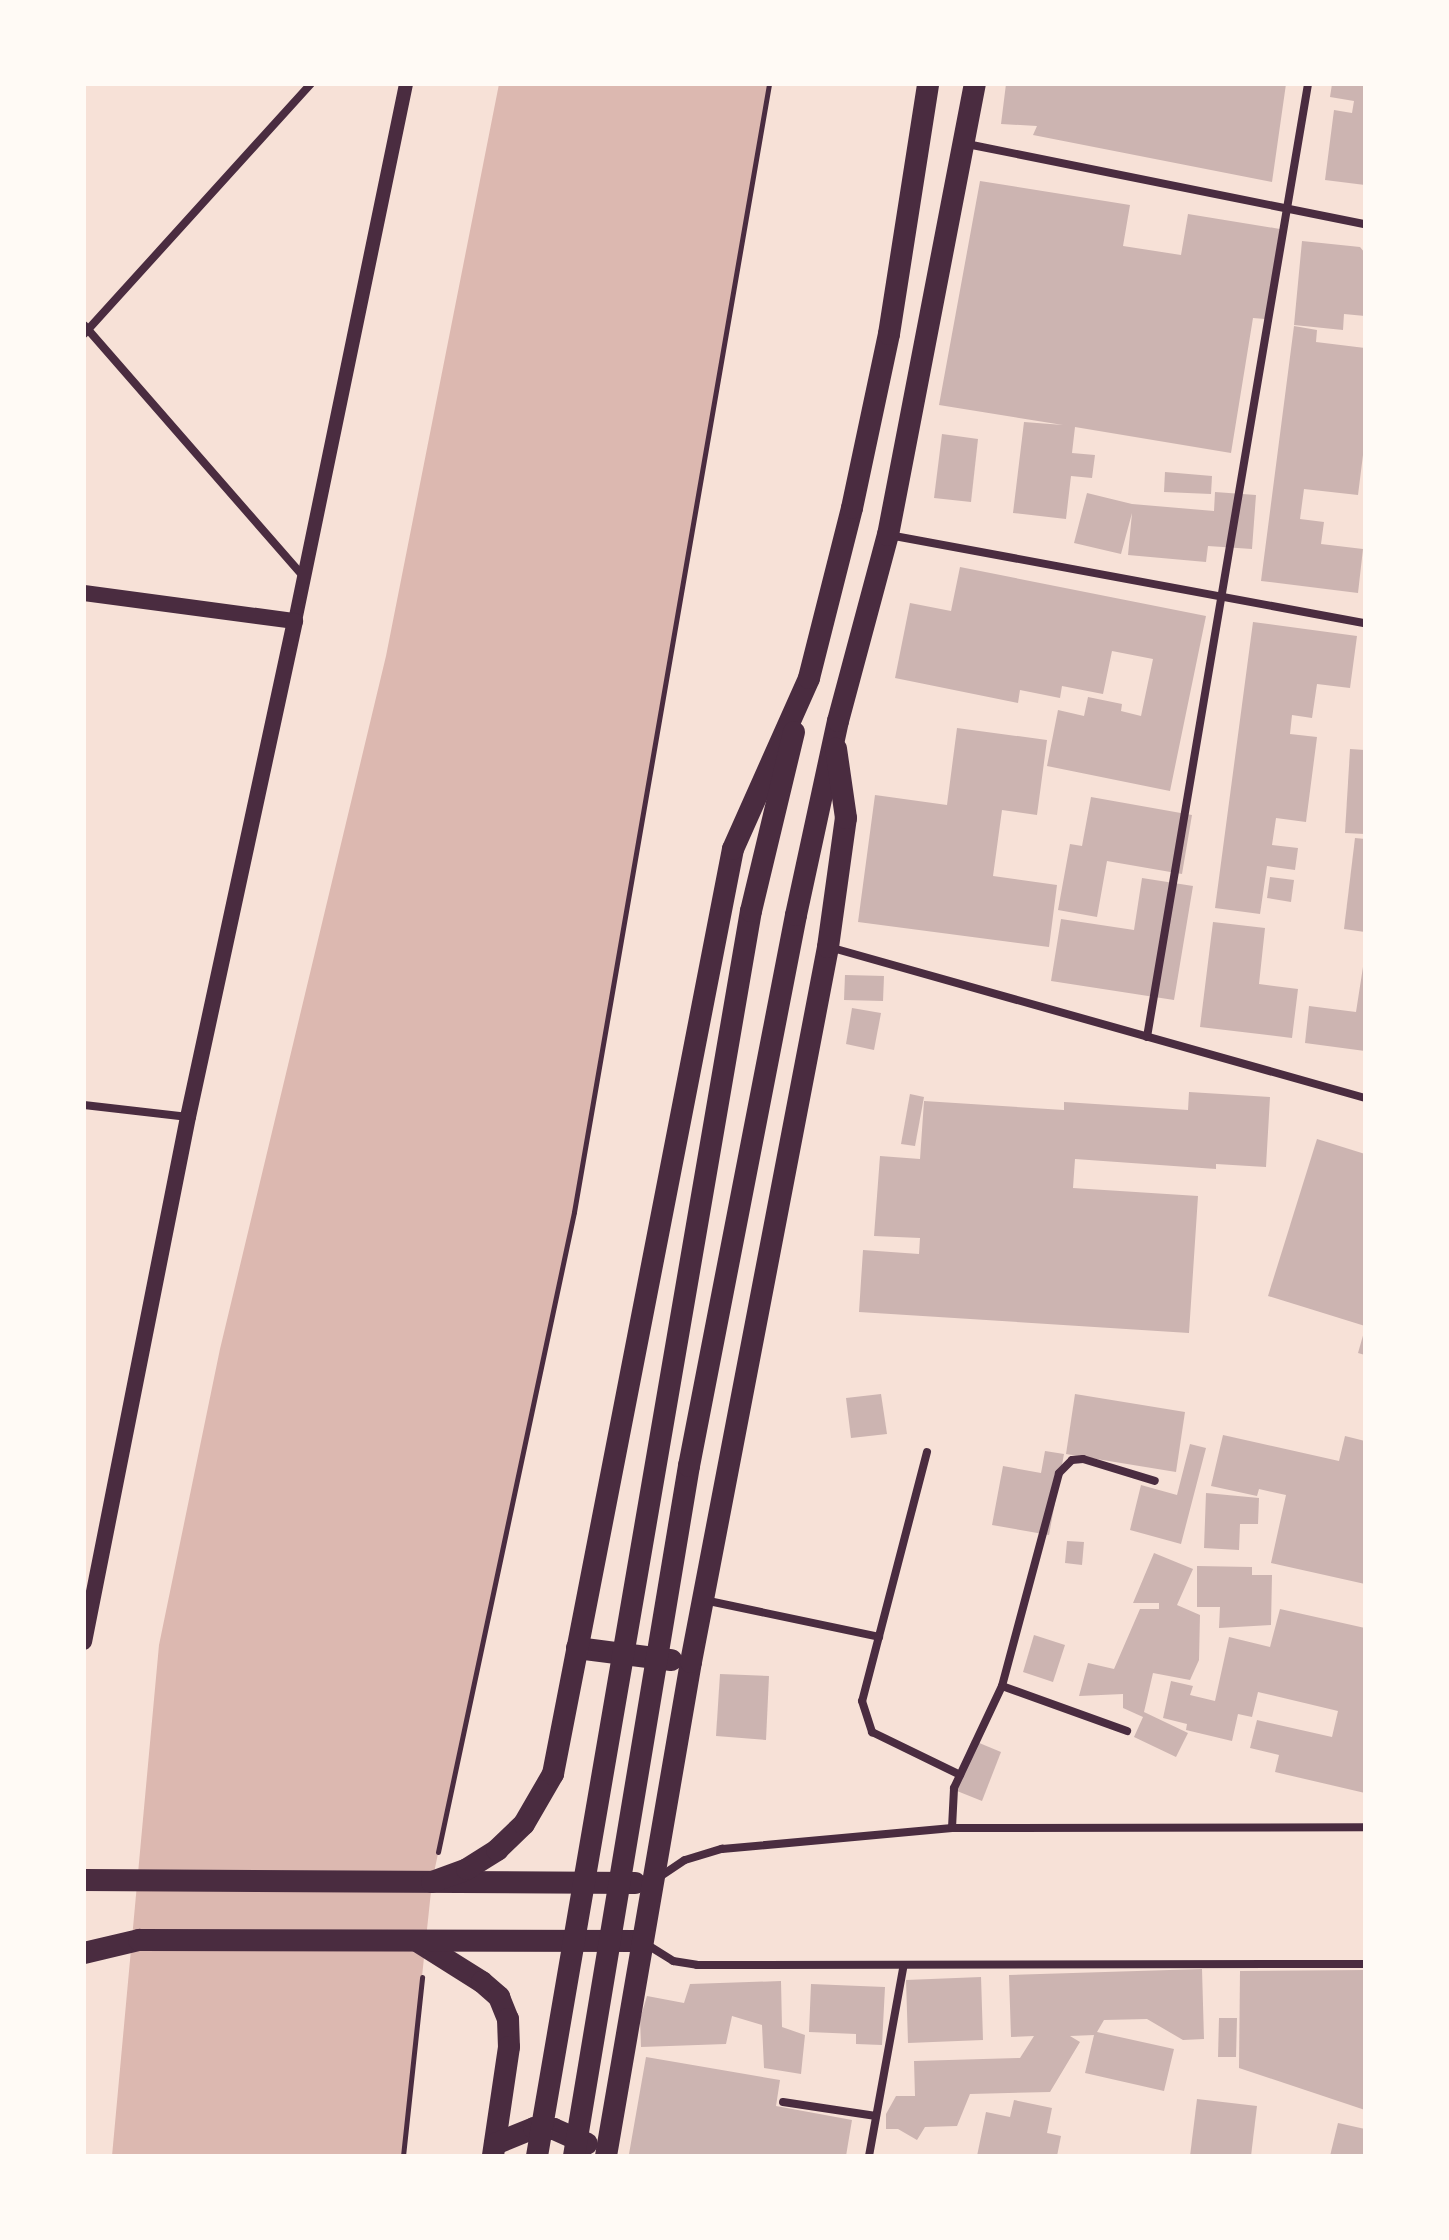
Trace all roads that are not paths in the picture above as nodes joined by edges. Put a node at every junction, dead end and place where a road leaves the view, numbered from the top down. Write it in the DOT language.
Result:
graph roads {
  1 [pos="311,84"];
  2 [pos="406,84"];
  3 [pos="928,84"];
  4 [pos="975,84"];
  5 [pos="1308,84"];
  6 [pos="966,144"];
  7 [pos="1289,209"];
  8 [pos="1365,224"];
  9 [pos="85,330"];
  10 [pos="888,535"];
  11 [pos="304,577"];
  12 [pos="84,593"];
  13 [pos="1220,596"];
  14 [pos="295,621"];
  15 [pos="1365,623"];
  16 [pos="802,698"];
  17 [pos="835,740"];
  18 [pos="828,947"];
  19 [pos="1147,1037"];
  20 [pos="1365,1098"];
  21 [pos="84,1105"];
  22 [pos="188,1117"];
  23 [pos="927,1452"];
  24 [pos="1155,1481"];
  25 [pos="703,1599"];
  26 [pos="879,1637"];
  27 [pos="84,1642"];
  28 [pos="577,1648"];
  29 [pos="691,1662"];
  30 [pos="1002,1686"];
  31 [pos="1127,1731"];
  32 [pos="960,1775"];
  33 [pos="1365,1827"];
  34 [pos="952,1828"];
  35 [pos="86,1881"];
  36 [pos="432,1882"];
  37 [pos="651,1883"];
  38 [pos="421,1941"];
  39 [pos="642,1941"];
  40 [pos="87,1950"];
  41 [pos="1365,1964"];
  42 [pos="903,1968"];
  43 [pos="783,2102"];
  44 [pos="876,2116"];
  45 [pos="494,2150"];
  46 [pos="537,2156"];
  47 [pos="574,2156"];
  48 [pos="599,2156"];
  49 [pos="606,2156"];
  50 [pos="869,2156"];
  1 -- 9 [label="street"];
  2 -- 11 [label="street"];
  3 -- 16 [label="highway"];
  4 -- 6 [label="highway"];
  5 -- 7 [label="street"];
  6 -- 7 [label="street"];
  6 -- 10 [label="highway"];
  7 -- 8 [label="street"];
  7 -- 13 [label="street"];
  9 -- 11 [label="street"];
  10 -- 13 [label="street"];
  10 -- 17 [label="highway"];
  11 -- 14 [label="street"];
  12 -- 14 [label="main road"];
  13 -- 15 [label="street"];
  13 -- 19 [label="street"];
  14 -- 22 [label="main road"];
  16 -- 28 [label="highway"];
  16 -- 46 [label="highway"];
  17 -- 18 [label="highway"];
  17 -- 47 [label="highway"];
  18 -- 19 [label="street"];
  18 -- 25 [label="highway"];
  19 -- 20 [label="street"];
  21 -- 22 [label="street"];
  22 -- 27 [label="main road"];
  23 -- 26 [label="street"];
  24 -- 30 [label="street"];
  25 -- 26 [label="street"];
  25 -- 29 [label="highway"];
  26 -- 32 [label="street"];
  28 -- 29 [label="highway"];
  28 -- 36 [label="highway"];
  29 -- 37 [label="highway"];
  30 -- 31 [label="street"];
  30 -- 32 [label="street"];
  32 -- 34 [label="street"];
  33 -- 34 [label="street"];
  34 -- 37 [label="street"];
  35 -- 36 [label="highway"];
  36 -- 37 [label="highway"];
  37 -- 39 [label="highway"];
  38 -- 39 [label="highway"];
  38 -- 40 [label="highway"];
  38 -- 45 [label="highway"];
  39 -- 42 [label="street"];
  39 -- 49 [label="highway"];
  41 -- 42 [label="street"];
  42 -- 44 [label="street"];
  43 -- 44 [label="street"];
  44 -- 50 [label="street"];
  45 -- 48 [label="highway"];
}
